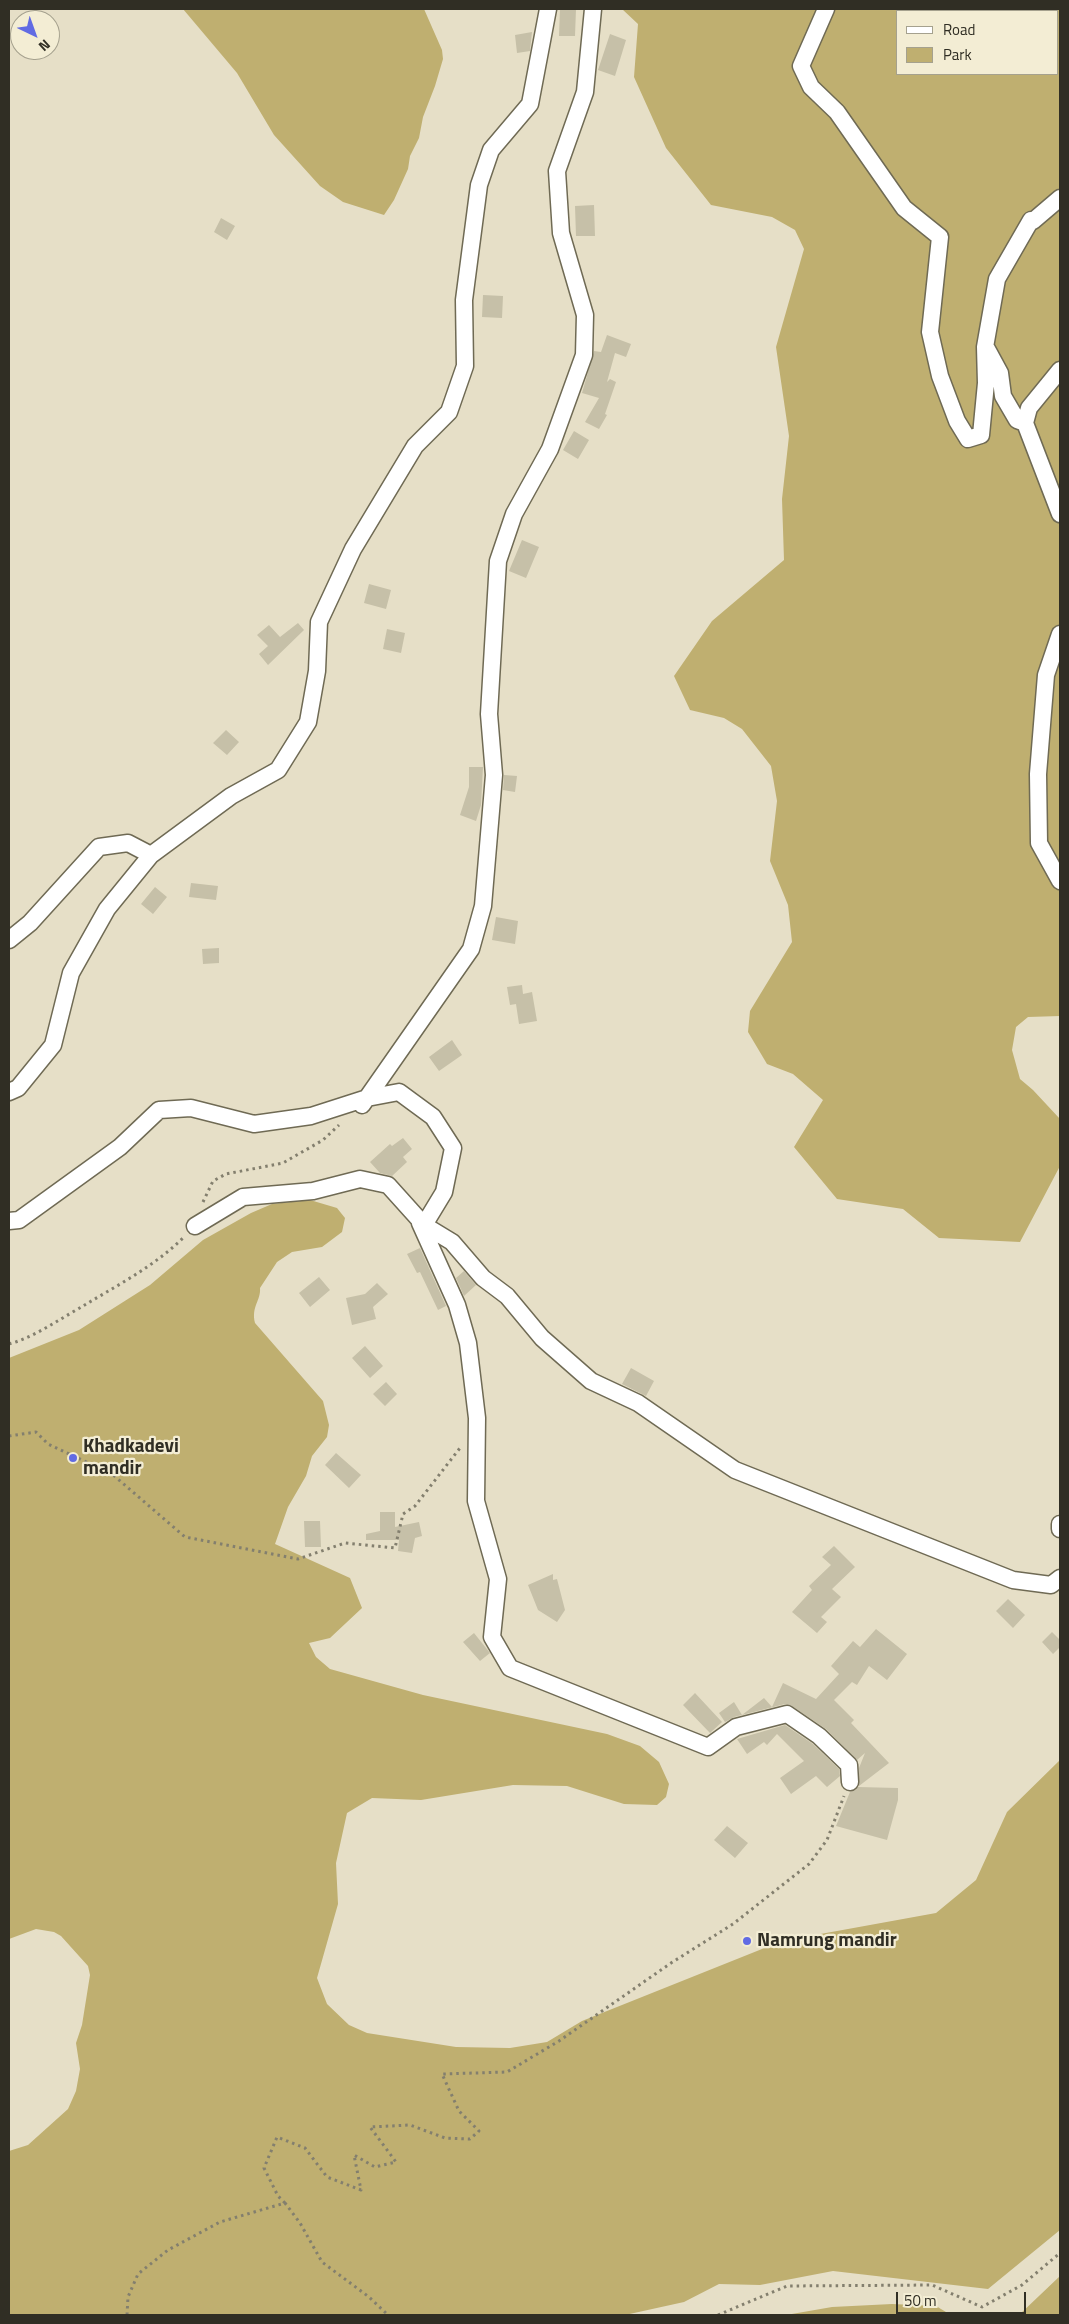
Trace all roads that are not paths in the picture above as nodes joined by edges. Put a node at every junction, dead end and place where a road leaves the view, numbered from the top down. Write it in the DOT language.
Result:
graph roads {
  1 [pos="548,9"];
  2 [pos="592,9"];
  3 [pos="826,9"];
  4 [pos="1060,198"];
  5 [pos="986,347"];
  6 [pos="1060,370"];
  7 [pos="1025,423"];
  8 [pos="1060,514"];
  9 [pos="1060,634"];
  10 [pos="151,855"];
  11 [pos="1060,881"];
  12 [pos="9,940"];
  13 [pos="9,1092"];
  14 [pos="364,1102"];
  15 [pos="9,1221"];
  16 [pos="420,1221"];
  17 [pos="195,1226"];
  18 [pos="1060,1524"];
  19 [pos="1060,1529"];
  20 [pos="1060,1578"];
  21 [pos="850,1782"];
  1 -- 10 [label="street"];
  2 -- 14 [label="street"];
  3 -- 5 [label="street"];
  4 -- 5 [label="street"];
  5 -- 7 [label="street"];
  6 -- 7 [label="street"];
  7 -- 8 [label="street"];
  9 -- 11 [label="street"];
  10 -- 12 [label="street"];
  10 -- 13 [label="street"];
  14 -- 15 [label="street"];
  14 -- 16 [label="street"];
  16 -- 17 [label="street"];
  16 -- 20 [label="street"];
  16 -- 21 [label="street"];
  18 -- 19 [label="street"];
}
